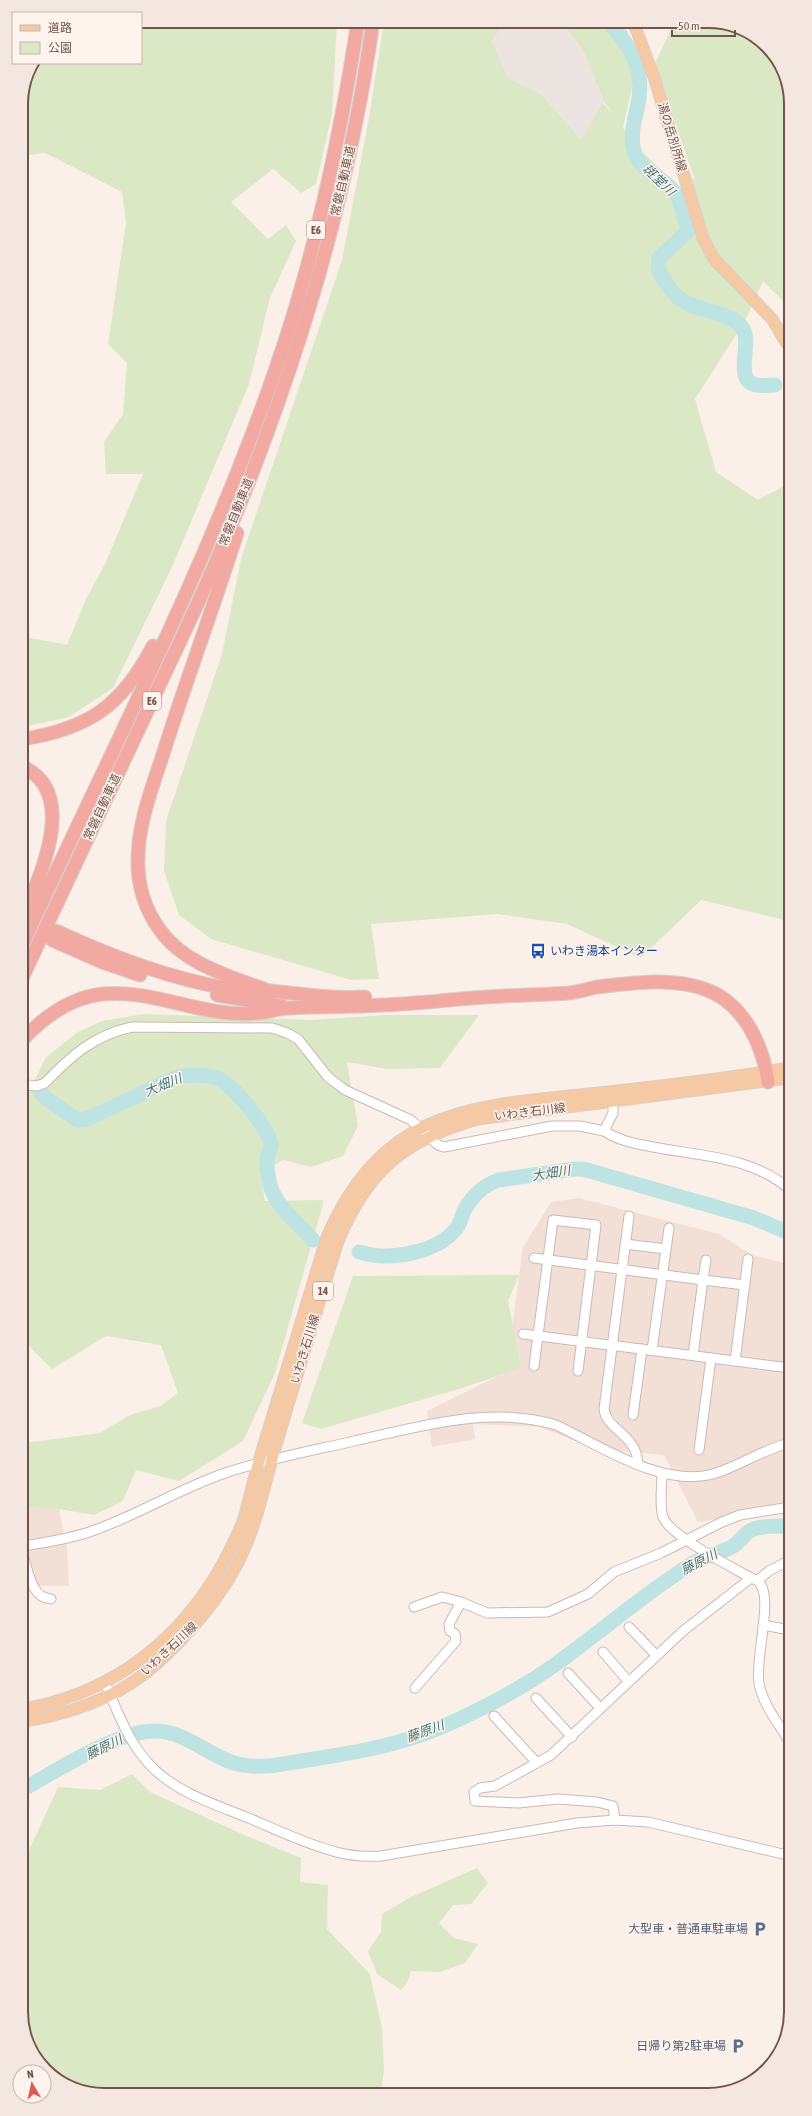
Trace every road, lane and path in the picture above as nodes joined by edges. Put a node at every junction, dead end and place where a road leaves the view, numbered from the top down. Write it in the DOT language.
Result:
graph roads {
  1 [pos="357,28"];
  2 [pos="371,28"];
  3 [pos="636,28"];
  4 [pos="784,339"];
  5 [pos="272,423"];
  6 [pos="252,434"];
  7 [pos="28,738"];
  8 [pos="28,771"];
  9 [pos="28,904"];
  10 [pos="28,932"];
  11 [pos="28,965"];
  12 [pos="596,988"];
  13 [pos="266,990"];
  14 [pos="288,1008"];
  15 [pos="28,1034"];
  16 [pos="784,1070"];
  17 [pos="767,1077"];
  18 [pos="784,1078"];
  19 [pos="28,1084"];
  20 [pos="613,1096"];
  21 [pos="419,1128"];
  22 [pos="604,1131"];
  23 [pos="428,1136"];
  24 [pos="784,1185"];
  25 [pos="629,1216"];
  26 [pos="669,1228"];
  27 [pos="625,1244"];
  28 [pos="666,1249"];
  29 [pos="534,1258"];
  30 [pos="748,1259"];
  31 [pos="548,1260"];
  32 [pos="706,1260"];
  33 [pos="591,1266"];
  34 [pos="622,1270"];
  35 [pos="663,1275"];
  36 [pos="703,1280"];
  37 [pos="745,1285"];
  38 [pos="523,1334"];
  39 [pos="538,1336"];
  40 [pos="581,1341"];
  41 [pos="612,1345"];
  42 [pos="642,1349"];
  43 [pos="652,1350"];
  44 [pos="694,1355"];
  45 [pos="711,1358"];
  46 [pos="735,1361"];
  47 [pos="534,1366"];
  48 [pos="784,1367"];
  49 [pos="578,1371"];
  50 [pos="633,1415"];
  51 [pos="784,1445"];
  52 [pos="699,1450"];
  53 [pos="271,1459"];
  54 [pos="258,1463"];
  55 [pos="638,1464"];
  56 [pos="662,1473"];
  57 [pos="784,1508"];
  58 [pos="688,1541"];
  59 [pos="28,1545"];
  60 [pos="784,1563"];
  61 [pos="28,1570"];
  62 [pos="754,1579"];
  63 [pos="51,1599"];
  64 [pos="462,1602"];
  65 [pos="414,1607"];
  66 [pos="629,1626"];
  67 [pos="763,1626"];
  68 [pos="784,1629"];
  69 [pos="603,1652"];
  70 [pos="656,1655"];
  71 [pos="568,1673"];
  72 [pos="628,1681"];
  73 [pos="104,1684"];
  74 [pos="414,1688"];
  75 [pos="110,1695"];
  76 [pos="536,1698"];
  77 [pos="28,1708"];
  78 [pos="600,1708"];
  79 [pos="494,1716"];
  80 [pos="28,1720"];
  81 [pos="784,1732"];
  82 [pos="572,1737"];
  83 [pos="537,1763"];
  84 [pos="615,1820"];
  85 [pos="784,1854"];
  1 -- 6 [label="highway, 常磐自動車道 / E6"];
  2 -- 5 [label="highway, 常磐自動車道 / E6"];
  3 -- 4 [label="main road, 湯の岳別所線"];
  5 -- 11 [label="highway, 常磐自動車道 / E6"];
  5 -- 13 [label="highway"];
  6 -- 7 [label="highway"];
  6 -- 10 [label="highway, 常磐自動車道 / E6"];
  8 -- 9 [label="highway"];
  12 -- 13 [label="highway"];
  12 -- 14 [label="highway"];
  12 -- 17 [label="highway"];
  13 -- 14 [label="highway"];
  14 -- 15 [label="highway"];
  16 -- 17 [label="main road, いわき石川線 / 14"];
  17 -- 18 [label="main road, いわき石川線 / 14"];
  17 -- 20 [label="main road, いわき石川線 / 14"];
  19 -- 21 [label="street"];
  20 -- 21 [label="main road, いわき石川線 / 14"];
  20 -- 22 [label="street"];
  20 -- 23 [label="main road, いわき石川線 / 14"];
  21 -- 23 [label="street"];
  21 -- 54 [label="main road, いわき石川線 / 14"];
  22 -- 23 [label="street"];
  22 -- 24 [label="street"];
  23 -- 53 [label="main road, いわき石川線 / 14"];
  25 -- 27 [label="street"];
  26 -- 28 [label="street"];
  27 -- 28 [label="street"];
  27 -- 34 [label="street"];
  28 -- 35 [label="street"];
  29 -- 31 [label="street"];
  30 -- 37 [label="street"];
  31 -- 33 [label="street"];
  31 -- 33 [label="street"];
  31 -- 39 [label="street"];
  32 -- 36 [label="street"];
  33 -- 34 [label="street"];
  33 -- 40 [label="street"];
  34 -- 35 [label="street"];
  34 -- 41 [label="street"];
  35 -- 36 [label="street"];
  35 -- 43 [label="street"];
  36 -- 37 [label="street"];
  36 -- 44 [label="street"];
  37 -- 46 [label="street"];
  38 -- 39 [label="street"];
  39 -- 40 [label="street"];
  39 -- 47 [label="street"];
  40 -- 41 [label="street"];
  40 -- 49 [label="street"];
  41 -- 42 [label="street"];
  41 -- 55 [label="street"];
  42 -- 43 [label="street"];
  42 -- 50 [label="street"];
  43 -- 44 [label="street"];
  44 -- 45 [label="street"];
  45 -- 46 [label="street"];
  45 -- 52 [label="street"];
  46 -- 48 [label="street"];
  51 -- 56 [label="street"];
  53 -- 54 [label="street"];
  53 -- 55 [label="street"];
  53 -- 75 [label="main road, いわき石川線 / 14"];
  54 -- 59 [label="street"];
  54 -- 73 [label="main road, いわき石川線 / 14"];
  55 -- 56 [label="street"];
  56 -- 58 [label="street"];
  57 -- 58 [label="street"];
  58 -- 62 [label="street"];
  58 -- 64 [label="street"];
  60 -- 62 [label="street"];
  61 -- 63 [label="street"];
  62 -- 67 [label="street"];
  62 -- 70 [label="street"];
  64 -- 65 [label="street"];
  64 -- 74 [label="street"];
  66 -- 70 [label="street"];
  67 -- 68 [label="street"];
  67 -- 81 [label="street"];
  69 -- 72 [label="street"];
  70 -- 72 [label="street"];
  71 -- 78 [label="street"];
  72 -- 78 [label="street"];
  73 -- 75 [label="street"];
  73 -- 77 [label="main road, いわき石川線 / 14"];
  75 -- 80 [label="main road, いわき石川線 / 14"];
  75 -- 84 [label="street"];
  76 -- 82 [label="street"];
  78 -- 82 [label="street"];
  79 -- 83 [label="street"];
  82 -- 83 [label="street"];
  83 -- 84 [label="street"];
  84 -- 85 [label="street"];
}
